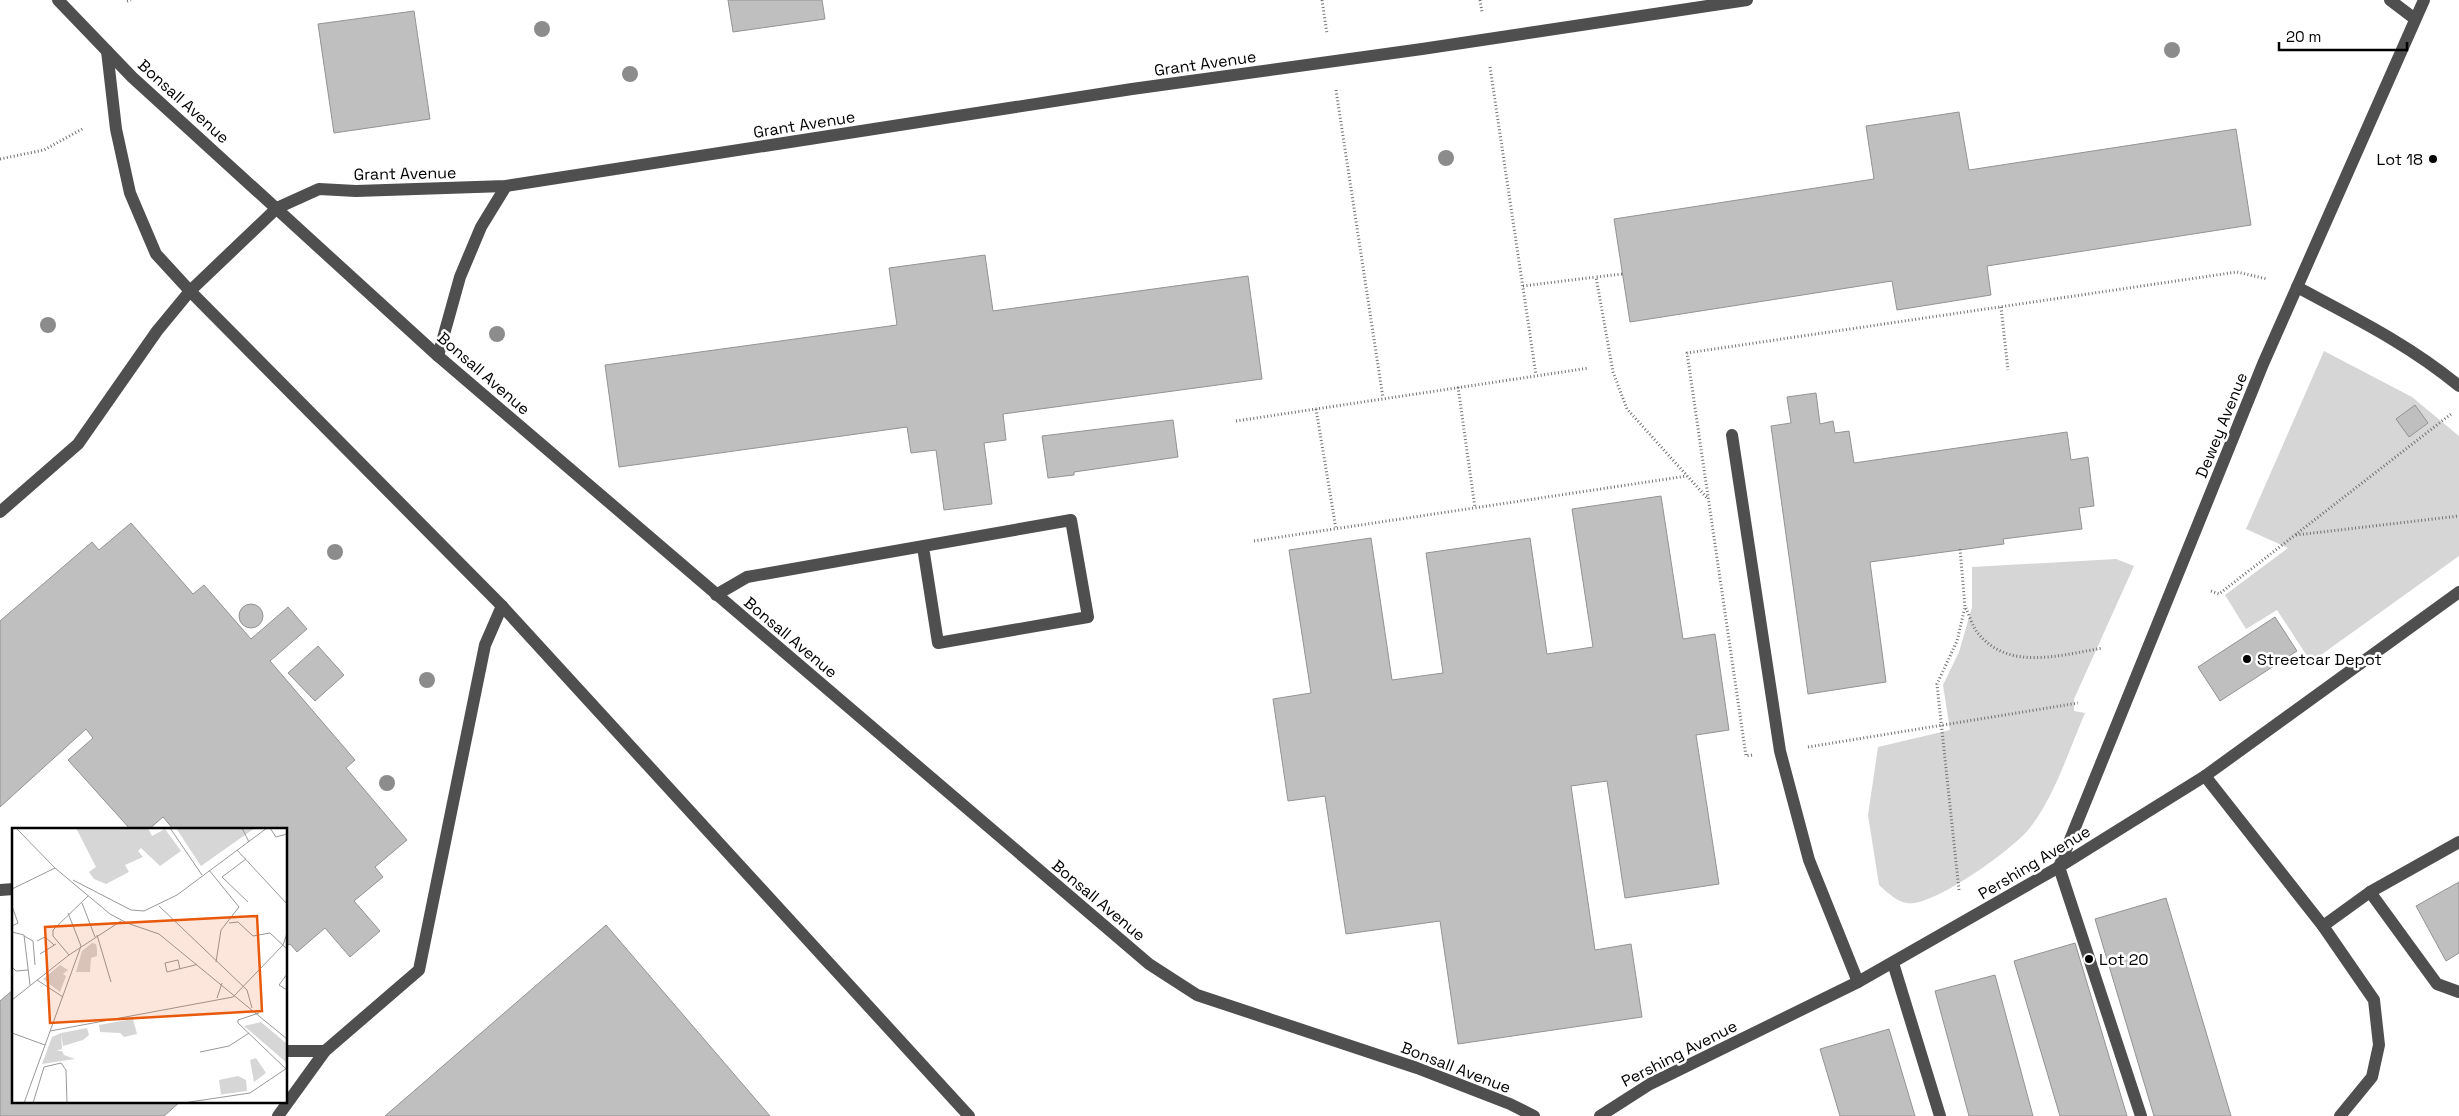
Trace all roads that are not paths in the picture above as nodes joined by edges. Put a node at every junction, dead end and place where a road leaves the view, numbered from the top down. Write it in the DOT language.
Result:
graph roads {
  1 [pos="58,0"];
  2 [pos="1747,0"];
  3 [pos="2390,0"];
  4 [pos="2424,0"];
  5 [pos="2416,19"];
  6 [pos="107,51"];
  7 [pos="506,186"];
  8 [pos="277,208"];
  9 [pos="2298,287"];
  10 [pos="190,291"];
  11 [pos="438,356"];
  12 [pos="2459,386"];
  13 [pos="1732,435"];
  14 [pos="0,512"];
  15 [pos="923,547"];
  16 [pos="2459,592"];
  17 [pos="716,595"];
  18 [pos="502,606"];
  19 [pos="2204,776"];
  20 [pos="2459,842"];
  21 [pos="2059,867"];
  22 [pos="2370,892"];
  23 [pos="2323,926"];
  24 [pos="1893,963"];
  25 [pos="1858,982"];
  26 [pos="2459,992"];
  27 [pos="288,1051"];
  28 [pos="325,1051"];
  29 [pos="288,1102"];
  30 [pos="287,1104"];
  31 [pos="278,1116"];
  32 [pos="969,1116"];
  33 [pos="1534,1116"];
  34 [pos="1600,1116"];
  35 [pos="1940,1116"];
  36 [pos="2141,1116"];
  37 [pos="2340,1116"];
  1 -- 6 [label="street, Bonsall Avenue"];
  2 -- 7 [label="street, Grant Avenue"];
  3 -- 5 [label="street"];
  4 -- 5 [label="street, Dewey Avenue"];
  5 -- 9 [label="street, Dewey Avenue"];
  6 -- 8 [label="street, Bonsall Avenue"];
  6 -- 10 [label="street"];
  7 -- 8 [label="street, Grant Avenue"];
  7 -- 11 [label="street"];
  8 -- 10 [label="street, Grant Avenue"];
  8 -- 11 [label="street, Bonsall Avenue"];
  9 -- 12 [label="street"];
  9 -- 21 [label="street, Dewey Avenue"];
  10 -- 14 [label="street, Grant Avenue"];
  10 -- 18 [label="street"];
  11 -- 17 [label="street, Bonsall Avenue"];
  13 -- 25 [label="street"];
  15 -- 15 [label="street"];
  15 -- 17 [label="street"];
  16 -- 19 [label="street, Pershing Avenue"];
  17 -- 33 [label="street, Bonsall Avenue"];
  18 -- 28 [label="street"];
  18 -- 32 [label="street"];
  19 -- 21 [label="street, Pershing Avenue"];
  19 -- 23 [label="street"];
  20 -- 22 [label="street"];
  21 -- 24 [label="street, Pershing Avenue"];
  21 -- 36 [label="street"];
  22 -- 23 [label="street"];
  22 -- 26 [label="street"];
  23 -- 37 [label="street"];
  24 -- 25 [label="street, Pershing Avenue"];
  24 -- 35 [label="street"];
  25 -- 34 [label="street, Pershing Avenue"];
  27 -- 28 [label="street"];
  28 -- 29 [label="street"];
  30 -- 31 [label="street"];
}
